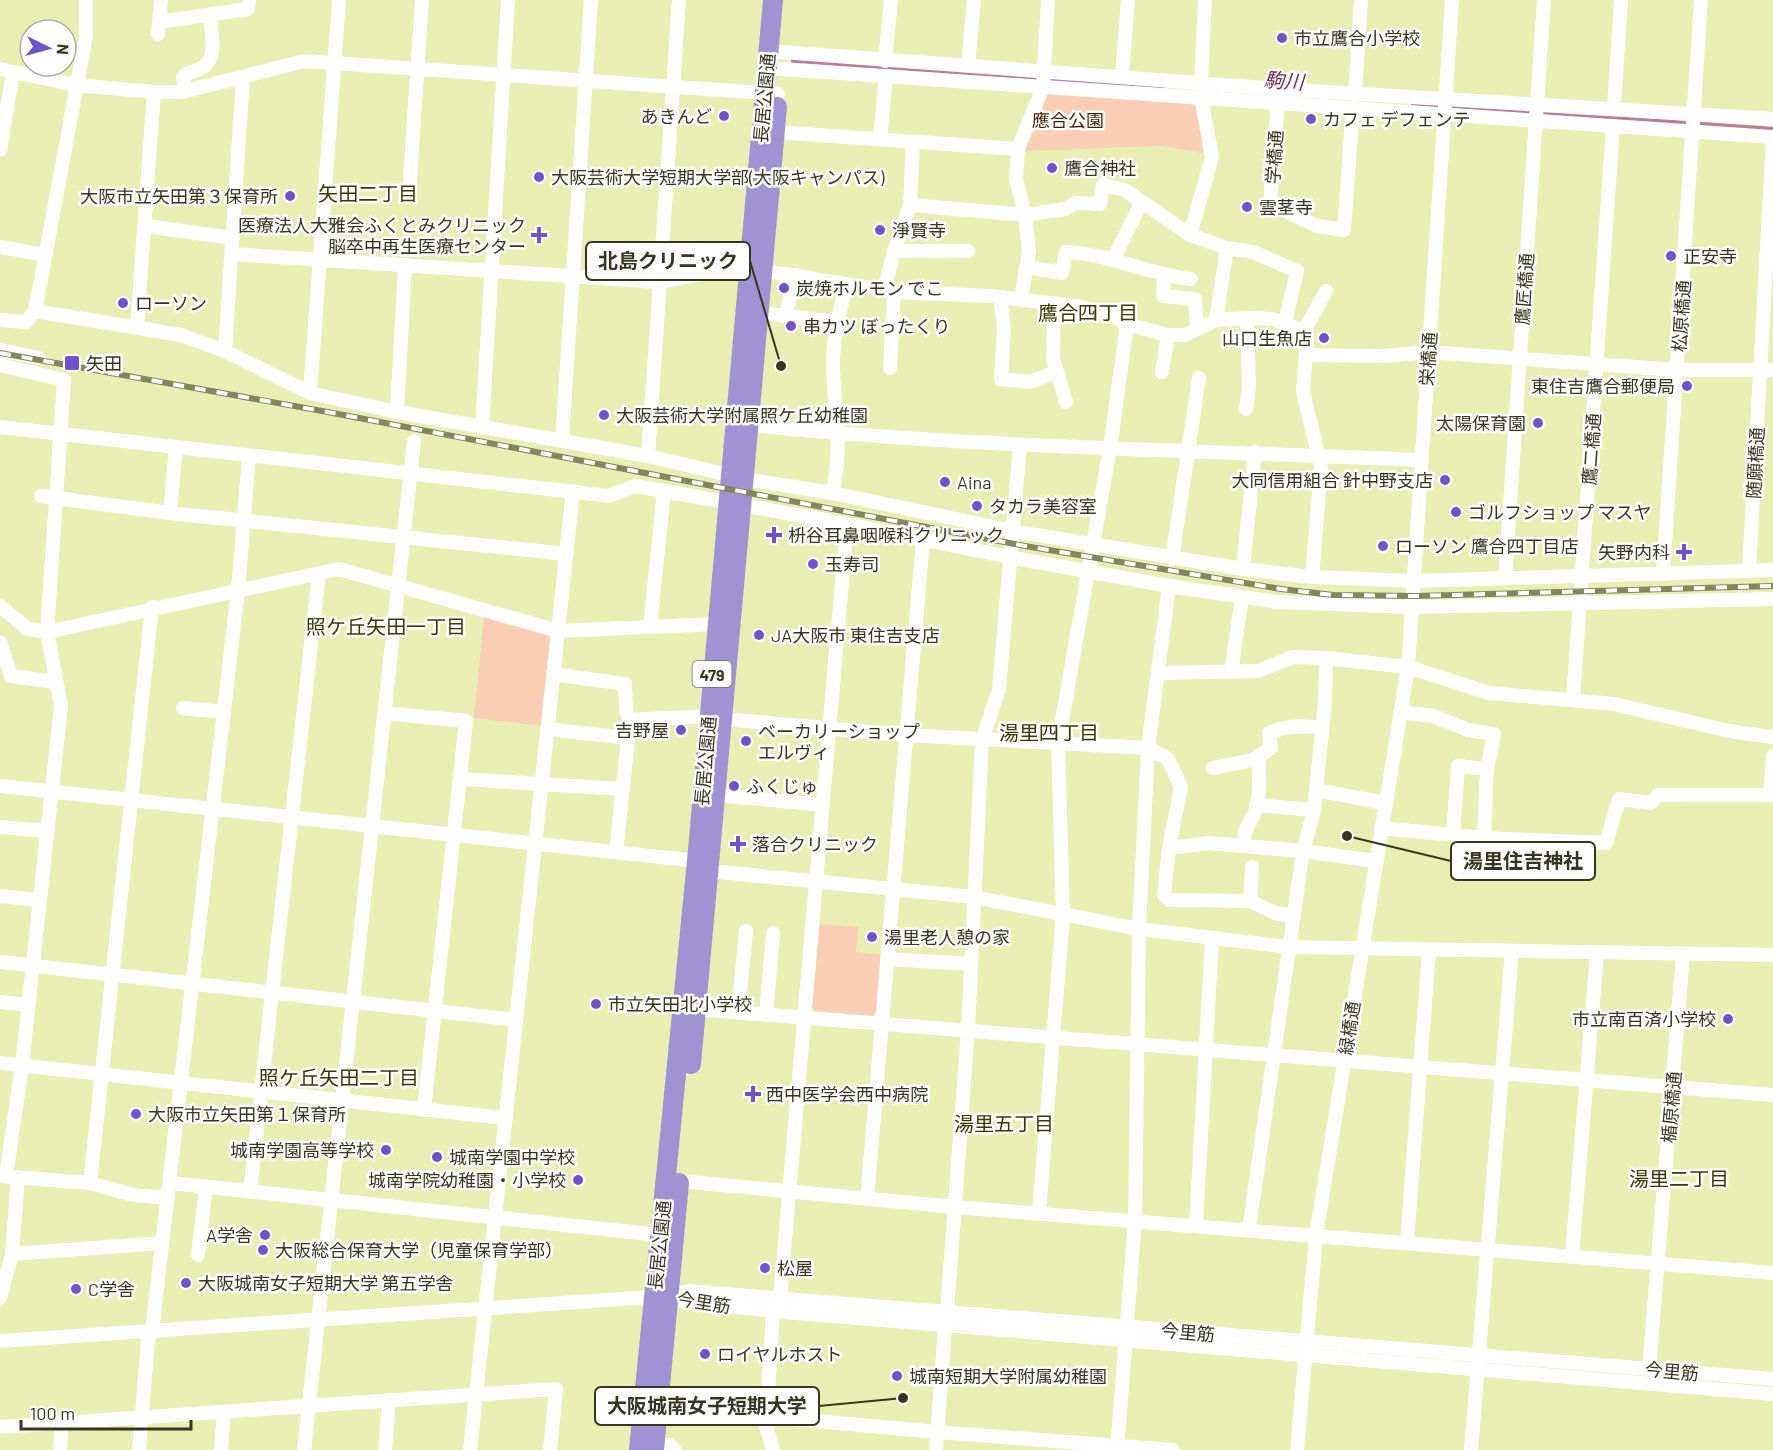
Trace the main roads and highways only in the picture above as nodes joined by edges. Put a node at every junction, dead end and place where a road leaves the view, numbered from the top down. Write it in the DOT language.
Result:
graph roads {
  1 [pos="773,0"];
  2 [pos="787,0"];
  3 [pos="774,60"];
  4 [pos="771,93"];
  5 [pos="756,269"];
  6 [pos="737,477"];
  7 [pos="735,502"];
  8 [pos="716,718"];
  9 [pos="703,866"];
  10 [pos="661,1297"];
  11 [pos="649,1448"];
  1 -- 3 [label="highway, 長居公園通 / 479"];
  2 -- 3 [label="highway, 長居公園通 / 479"];
  3 -- 4 [label="highway, 長居公園通 / 479"];
  4 -- 5 [label="highway, 長居公園通 / 479"];
  4 -- 5 [label="highway, 長居公園通 / 479"];
  5 -- 6 [label="highway, 長居公園通 / 479"];
  5 -- 6 [label="highway, 長居公園通 / 479"];
  6 -- 7 [label="highway, 長居公園通 / 479"];
  7 -- 8 [label="highway, 長居公園通 / 479"];
  7 -- 8 [label="highway, 長居公園通 / 479"];
  8 -- 9 [label="highway, 長居公園通 / 479"];
  8 -- 9 [label="highway, 長居公園通 / 479"];
  9 -- 10 [label="highway, 長居公園通 / 479"];
  9 -- 10 [label="highway, 長居公園通 / 479"];
  10 -- 11 [label="highway, 長居公園通 / 479"];
  10 -- 11 [label="highway, 長居公園通 / 479"];
}
